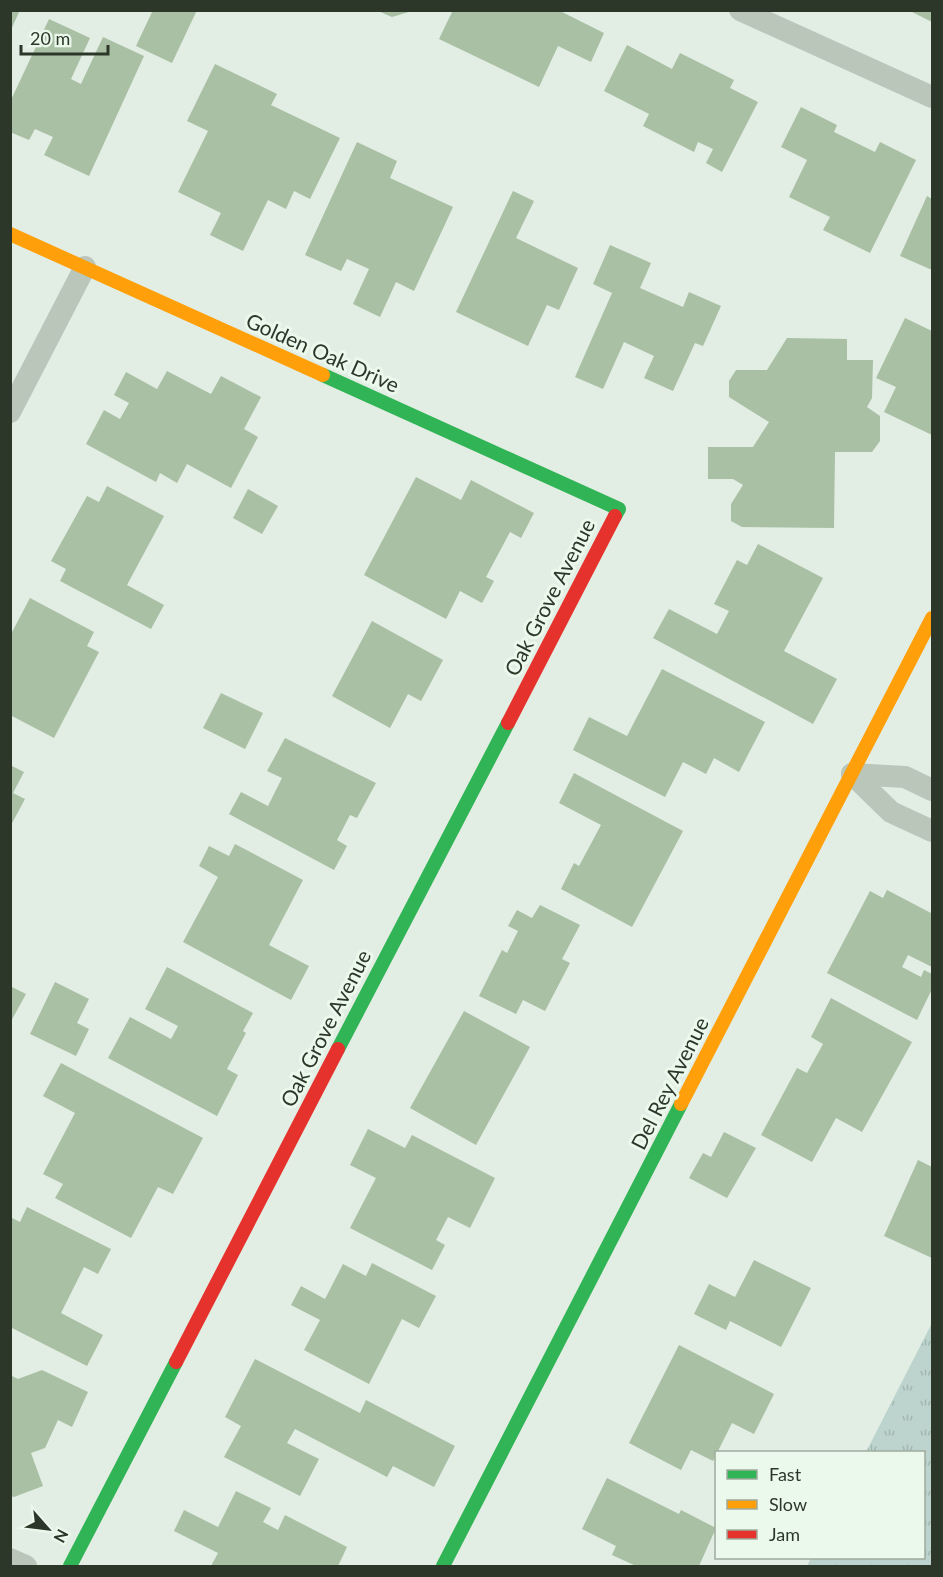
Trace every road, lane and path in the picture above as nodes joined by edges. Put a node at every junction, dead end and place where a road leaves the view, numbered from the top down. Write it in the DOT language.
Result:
graph roads {
  1 [pos="740,10"];
  2 [pos="933,97"];
  3 [pos="10,234"];
  4 [pos="85,267"];
  5 [pos="10,412"];
  6 [pos="619,509"];
  7 [pos="933,618"];
  8 [pos="852,774"];
  9 [pos="933,790"];
  10 [pos="933,831"];
  11 [pos="10,1559"];
  12 [pos="26,1566"];
  13 [pos="70,1566"];
  14 [pos="443,1566"];
  1 -- 2 [label="street"];
  3 -- 4 [label="street, Golden Oak Drive"];
  4 -- 5 [label="street"];
  4 -- 6 [label="street, Golden Oak Drive"];
  6 -- 13 [label="street, Oak Grove Avenue"];
  7 -- 8 [label="street, Del Rey Avenue"];
  8 -- 9 [label="street"];
  8 -- 10 [label="street"];
  8 -- 14 [label="street, Del Rey Avenue"];
  11 -- 12 [label="street"];
}
